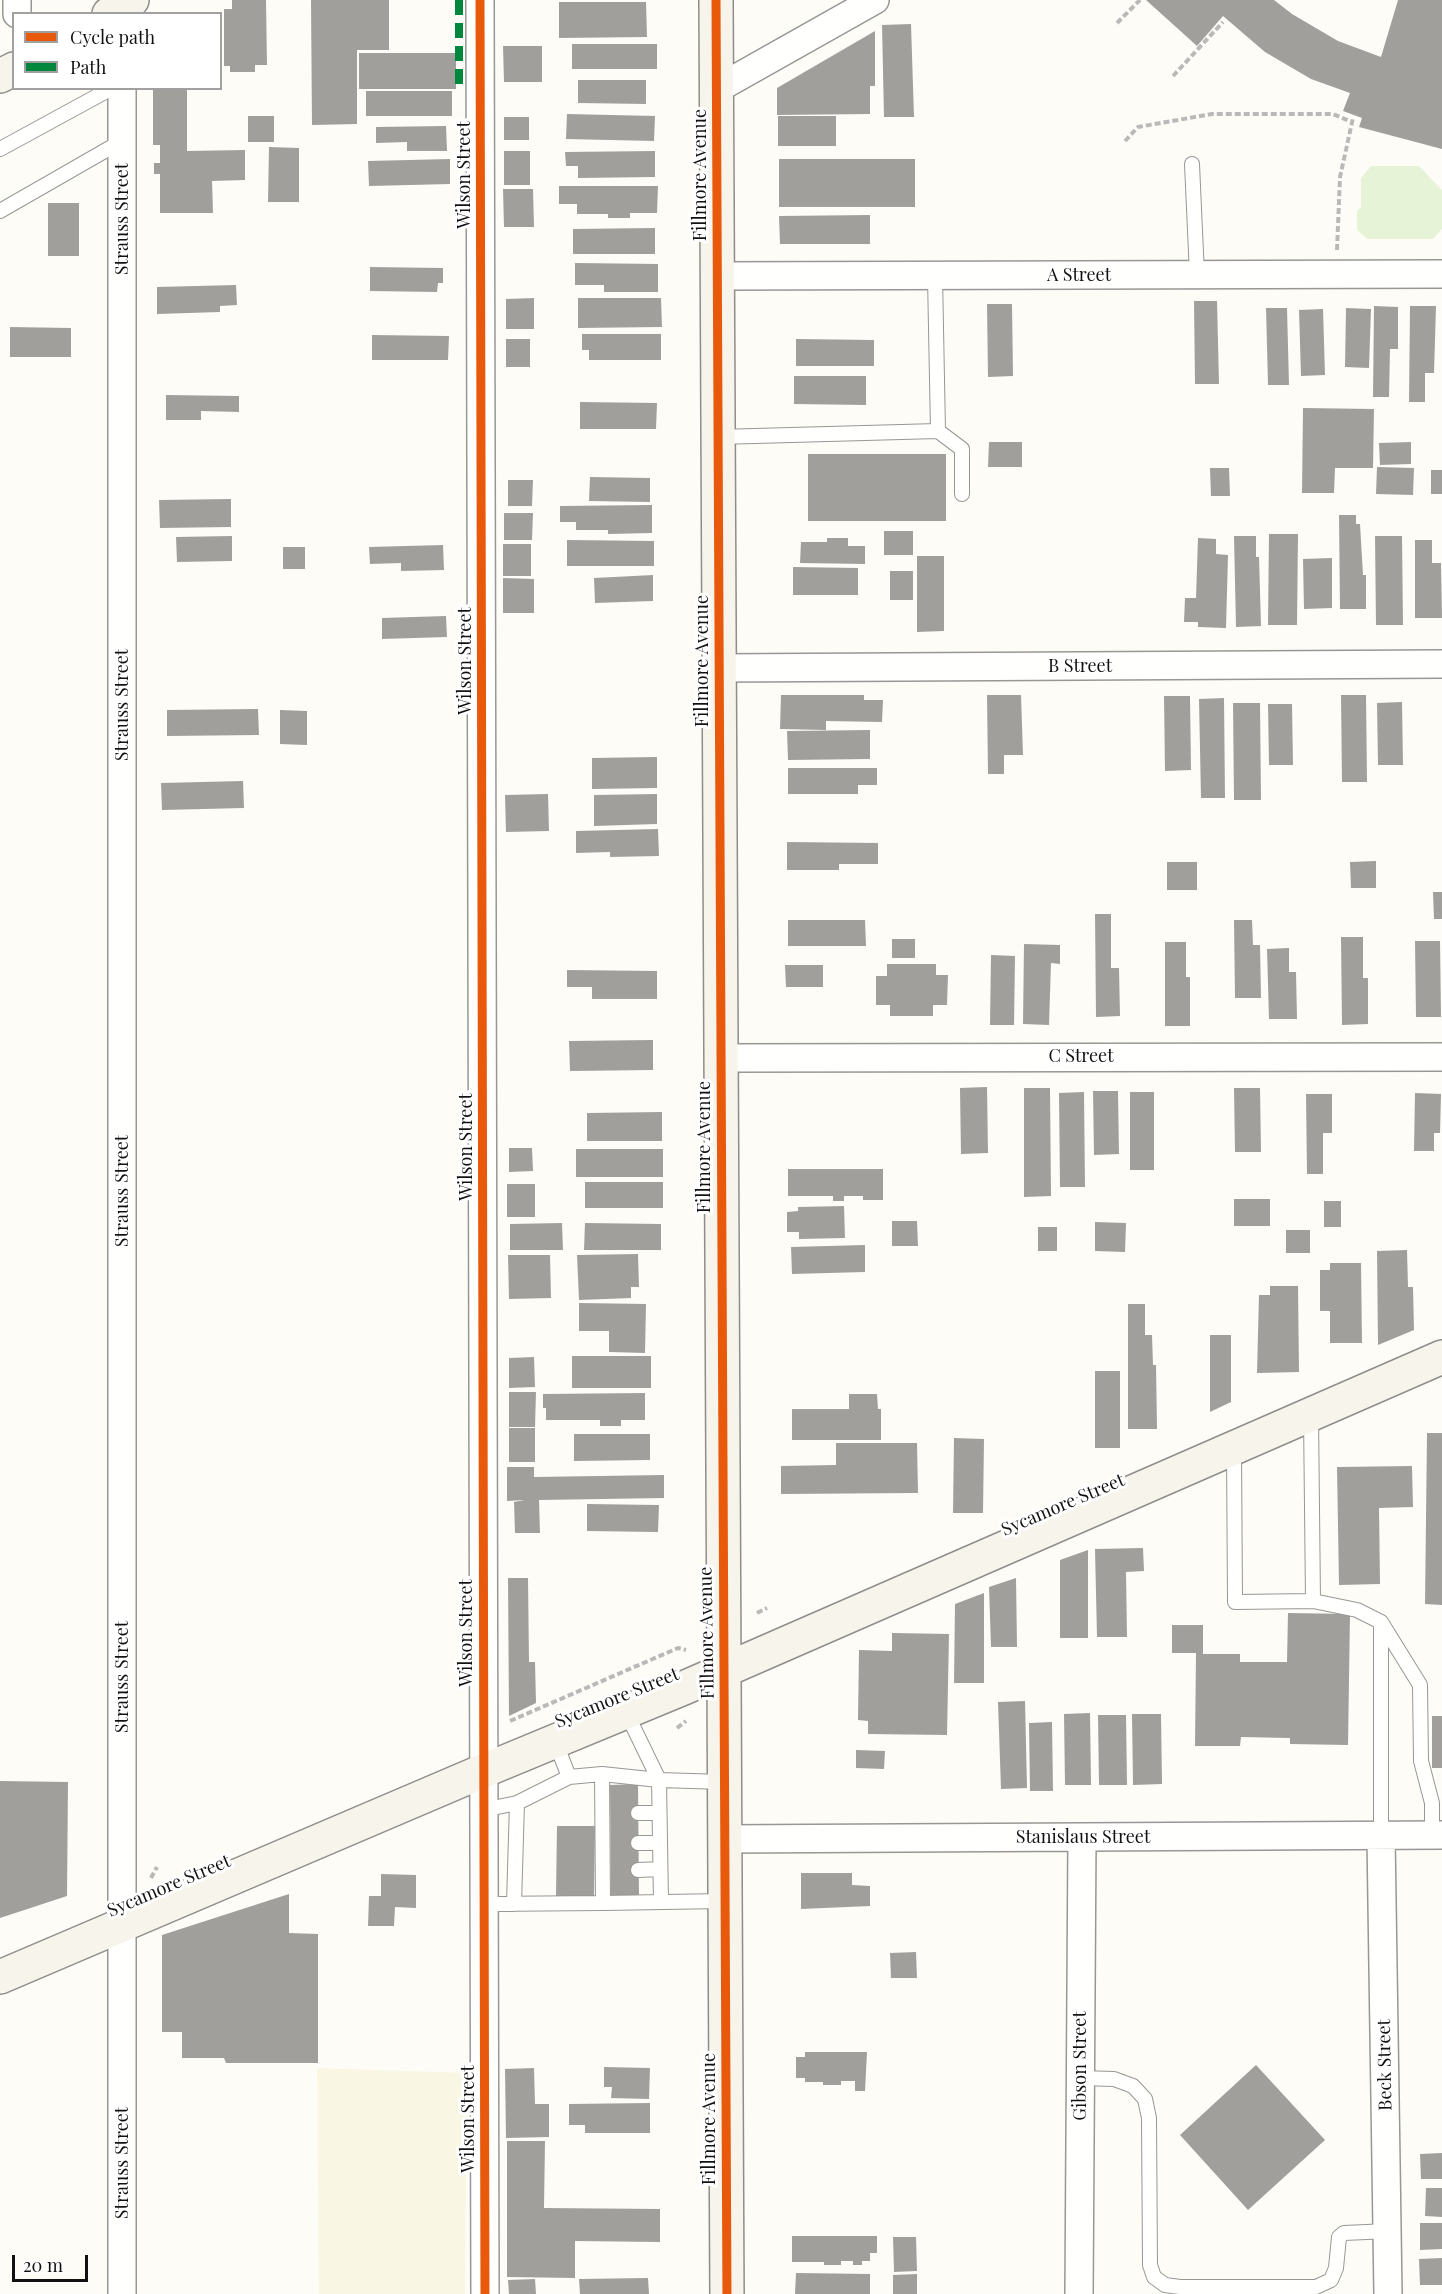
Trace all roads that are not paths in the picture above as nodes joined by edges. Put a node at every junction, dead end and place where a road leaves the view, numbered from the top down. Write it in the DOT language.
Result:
graph roads {
  1 [pos="480,0"];
  2 [pos="716,0"];
  3 [pos="875,0"];
  4 [pos="717,89"];
  5 [pos="108,90"];
  6 [pos="122,90"];
  7 [pos="122,141"];
  8 [pos="0,149"];
  9 [pos="1191,164"];
  10 [pos="0,211"];
  11 [pos="1442,274"];
  12 [pos="1197,275"];
  13 [pos="717,276"];
  14 [pos="935,276"];
  15 [pos="938,431"];
  16 [pos="718,437"];
  17 [pos="962,494"];
  18 [pos="1442,664"];
  19 [pos="719,668"];
  20 [pos="1442,1056"];
  21 [pos="721,1058"];
  22 [pos="1442,1358"];
  23 [pos="1311,1415"];
  24 [pos="1234,1449"];
  25 [pos="1313,1601"];
  26 [pos="1382,1622"];
  27 [pos="723,1670"];
  28 [pos="626,1712"];
  29 [pos="555,1741"];
  30 [pos="483,1771"];
  31 [pos="602,1774"];
  32 [pos="569,1777"];
  33 [pos="659,1780"];
  34 [pos="724,1782"];
  35 [pos="517,1803"];
  36 [pos="483,1810"];
  37 [pos="638,1813"];
  38 [pos="658,1813"];
  39 [pos="1437,1835"];
  40 [pos="1381,1836"];
  41 [pos="1082,1838"];
  42 [pos="724,1839"];
  43 [pos="638,1843"];
  44 [pos="659,1843"];
  45 [pos="660,1869"];
  46 [pos="638,1870"];
  47 [pos="725,1901"];
  48 [pos="661,1902"];
  49 [pos="603,1903"];
  50 [pos="484,1904"];
  51 [pos="514,1904"];
  52 [pos="121,1925"];
  53 [pos="0,1977"];
  54 [pos="1080,2078"];
  55 [pos="1389,2231"];
  56 [pos="122,2294"];
  57 [pos="485,2294"];
  58 [pos="727,2294"];
  59 [pos="1079,2294"];
  60 [pos="1388,2294"];
  1 -- 30 [label="street, Wilson Street"];
  2 -- 4 [label="street, Fillmore Avenue"];
  3 -- 4 [label="street"];
  4 -- 13 [label="street, Fillmore Avenue"];
  5 -- 8 [label="lane"];
  6 -- 7 [label="street, Strauss Street"];
  7 -- 10 [label="lane"];
  7 -- 52 [label="street, Strauss Street"];
  9 -- 12 [label="lane"];
  11 -- 12 [label="street, A Street"];
  12 -- 14 [label="street, A Street"];
  13 -- 14 [label="street, A Street"];
  13 -- 16 [label="street, Fillmore Avenue"];
  14 -- 15 [label="lane"];
  15 -- 16 [label="lane"];
  15 -- 17 [label="lane"];
  16 -- 19 [label="street, Fillmore Avenue"];
  18 -- 19 [label="street, B Street"];
  19 -- 21 [label="street, Fillmore Avenue"];
  20 -- 21 [label="street, C Street"];
  21 -- 27 [label="street, Fillmore Avenue"];
  22 -- 23 [label="street, Sycamore Street"];
  23 -- 24 [label="street, Sycamore Street"];
  23 -- 25 [label="lane"];
  24 -- 25 [label="lane"];
  24 -- 27 [label="street, Sycamore Street"];
  25 -- 26 [label="lane"];
  26 -- 39 [label="lane"];
  26 -- 40 [label="lane"];
  27 -- 28 [label="street, Sycamore Street"];
  27 -- 34 [label="street, Fillmore Avenue"];
  28 -- 29 [label="street, Sycamore Street"];
  28 -- 33 [label="lane"];
  29 -- 30 [label="street, Sycamore Street"];
  29 -- 32 [label="lane"];
  30 -- 36 [label="street, Wilson Street"];
  30 -- 52 [label="street, Sycamore Street"];
  31 -- 32 [label="lane"];
  31 -- 33 [label="lane"];
  31 -- 49 [label="lane"];
  32 -- 35 [label="lane"];
  33 -- 34 [label="lane"];
  33 -- 38 [label="lane"];
  34 -- 42 [label="street, Fillmore Avenue"];
  35 -- 36 [label="lane"];
  35 -- 51 [label="lane"];
  36 -- 50 [label="street, Wilson Street"];
  37 -- 38 [label="lane"];
  38 -- 44 [label="lane"];
  39 -- 40 [label="street, Stanislaus Street"];
  40 -- 41 [label="street, Stanislaus Street"];
  40 -- 55 [label="street, Beck Street"];
  41 -- 42 [label="street, Stanislaus Street"];
  41 -- 54 [label="street, Gibson Street"];
  42 -- 47 [label="street, Fillmore Avenue"];
  43 -- 44 [label="lane"];
  44 -- 45 [label="lane"];
  45 -- 46 [label="lane"];
  45 -- 48 [label="lane"];
  47 -- 48 [label="lane"];
  47 -- 58 [label="street, Fillmore Avenue"];
  48 -- 49 [label="lane"];
  49 -- 51 [label="lane"];
  50 -- 51 [label="lane"];
  50 -- 57 [label="street, Wilson Street"];
  52 -- 53 [label="street, Sycamore Street"];
  52 -- 56 [label="street, Strauss Street"];
  54 -- 55 [label="lane"];
  54 -- 59 [label="street, Gibson Street"];
  55 -- 60 [label="street, Beck Street"];
}
